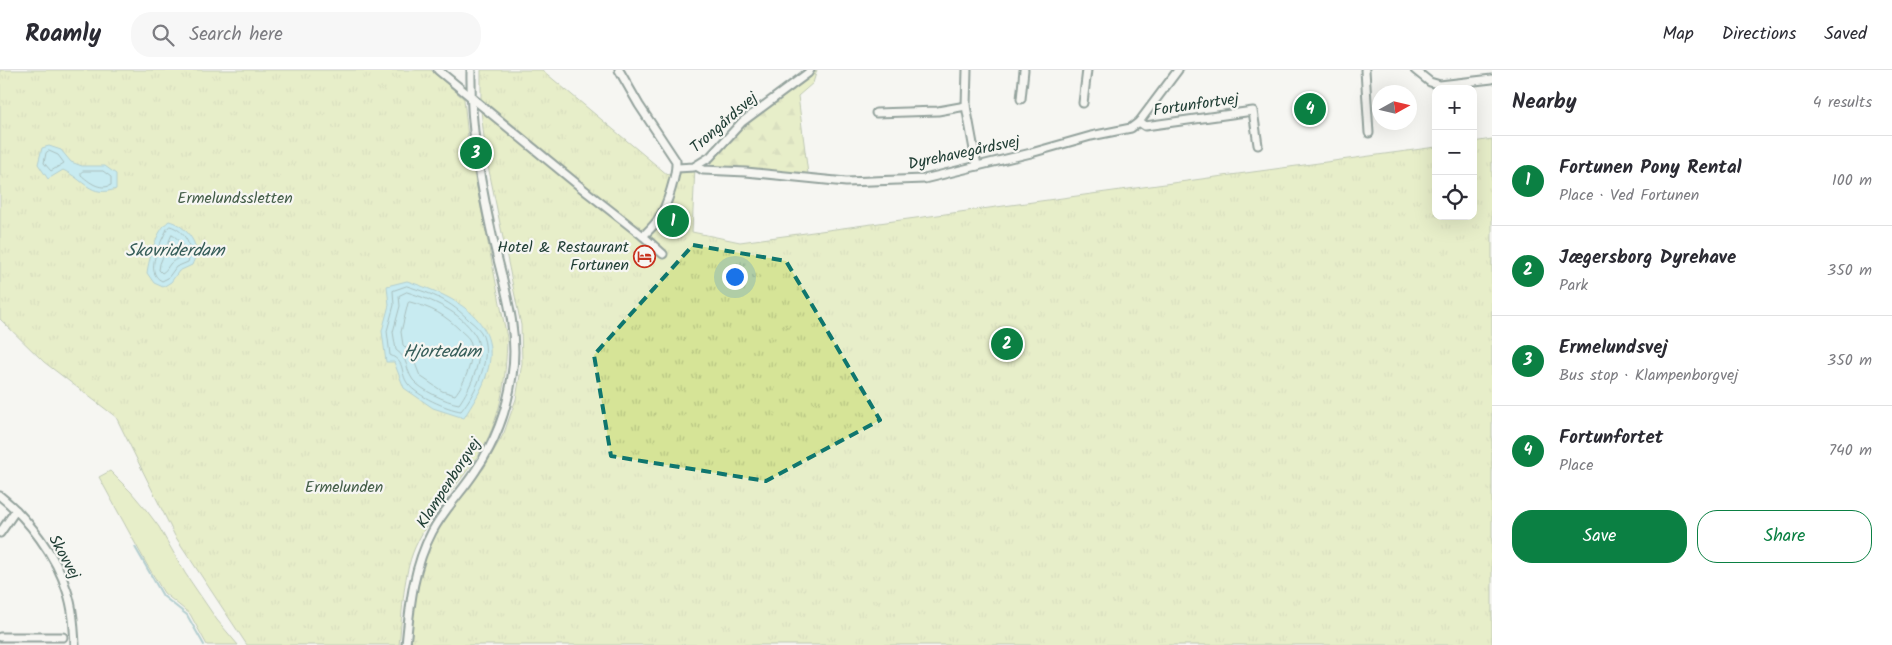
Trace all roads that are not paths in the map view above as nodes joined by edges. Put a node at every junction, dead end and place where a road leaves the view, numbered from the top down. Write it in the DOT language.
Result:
graph roads {
  1 [pos="438,70"];
  2 [pos="471,70"];
  3 [pos="619,70"];
  4 [pos="810,70"];
  5 [pos="967,70"];
  6 [pos="1024,70"];
  7 [pos="1086,70"];
  8 [pos="1178,70"];
  9 [pos="1365,70"];
  10 [pos="1415,70"];
  11 [pos="1492,79"];
  12 [pos="470,96"];
  13 [pos="1021,99"];
  14 [pos="1083,103"];
  15 [pos="966,106"];
  16 [pos="876,113"];
  17 [pos="1368,120"];
  18 [pos="1372,120"];
  19 [pos="1138,122"];
  20 [pos="1369,133"];
  21 [pos="1258,146"];
  22 [pos="696,166"];
  23 [pos="977,166"];
  24 [pos="676,168"];
  25 [pos="644,236"];
  26 [pos="663,254"];
  27 [pos="0,496"];
  28 [pos="16,510"];
  29 [pos="0,534"];
  30 [pos="0,637"];
  31 [pos="63,637"];
  32 [pos="75,645"];
  33 [pos="406,645"];
  1 -- 12 [label="street"];
  2 -- 12 [label="street, Klampenborgvej"];
  3 -- 24 [label="street"];
  4 -- 22 [label="street, Trongårdsvej"];
  5 -- 15 [label="street"];
  6 -- 13 [label="street"];
  7 -- 14 [label="street"];
  8 -- 19 [label="street"];
  9 -- 17 [label="street"];
  10 -- 11 [label="street"];
  12 -- 25 [label="street"];
  12 -- 33 [label="street, Klampenborgvej"];
  15 -- 16 [label="street"];
  15 -- 23 [label="street"];
  17 -- 18 [label="street"];
  17 -- 20 [label="street"];
  19 -- 21 [label="street, Fortunfortvej"];
  19 -- 23 [label="street, Dyrehavegårdsvej"];
  22 -- 23 [label="street, Dyrehavegårdsvej"];
  22 -- 24 [label="street, Trongårdsvej"];
  24 -- 25 [label="street"];
  25 -- 26 [label="street"];
  27 -- 28 [label="street, Skovvej"];
  28 -- 29 [label="street"];
  28 -- 32 [label="street, Skovvej"];
  30 -- 31 [label="street"];
}
